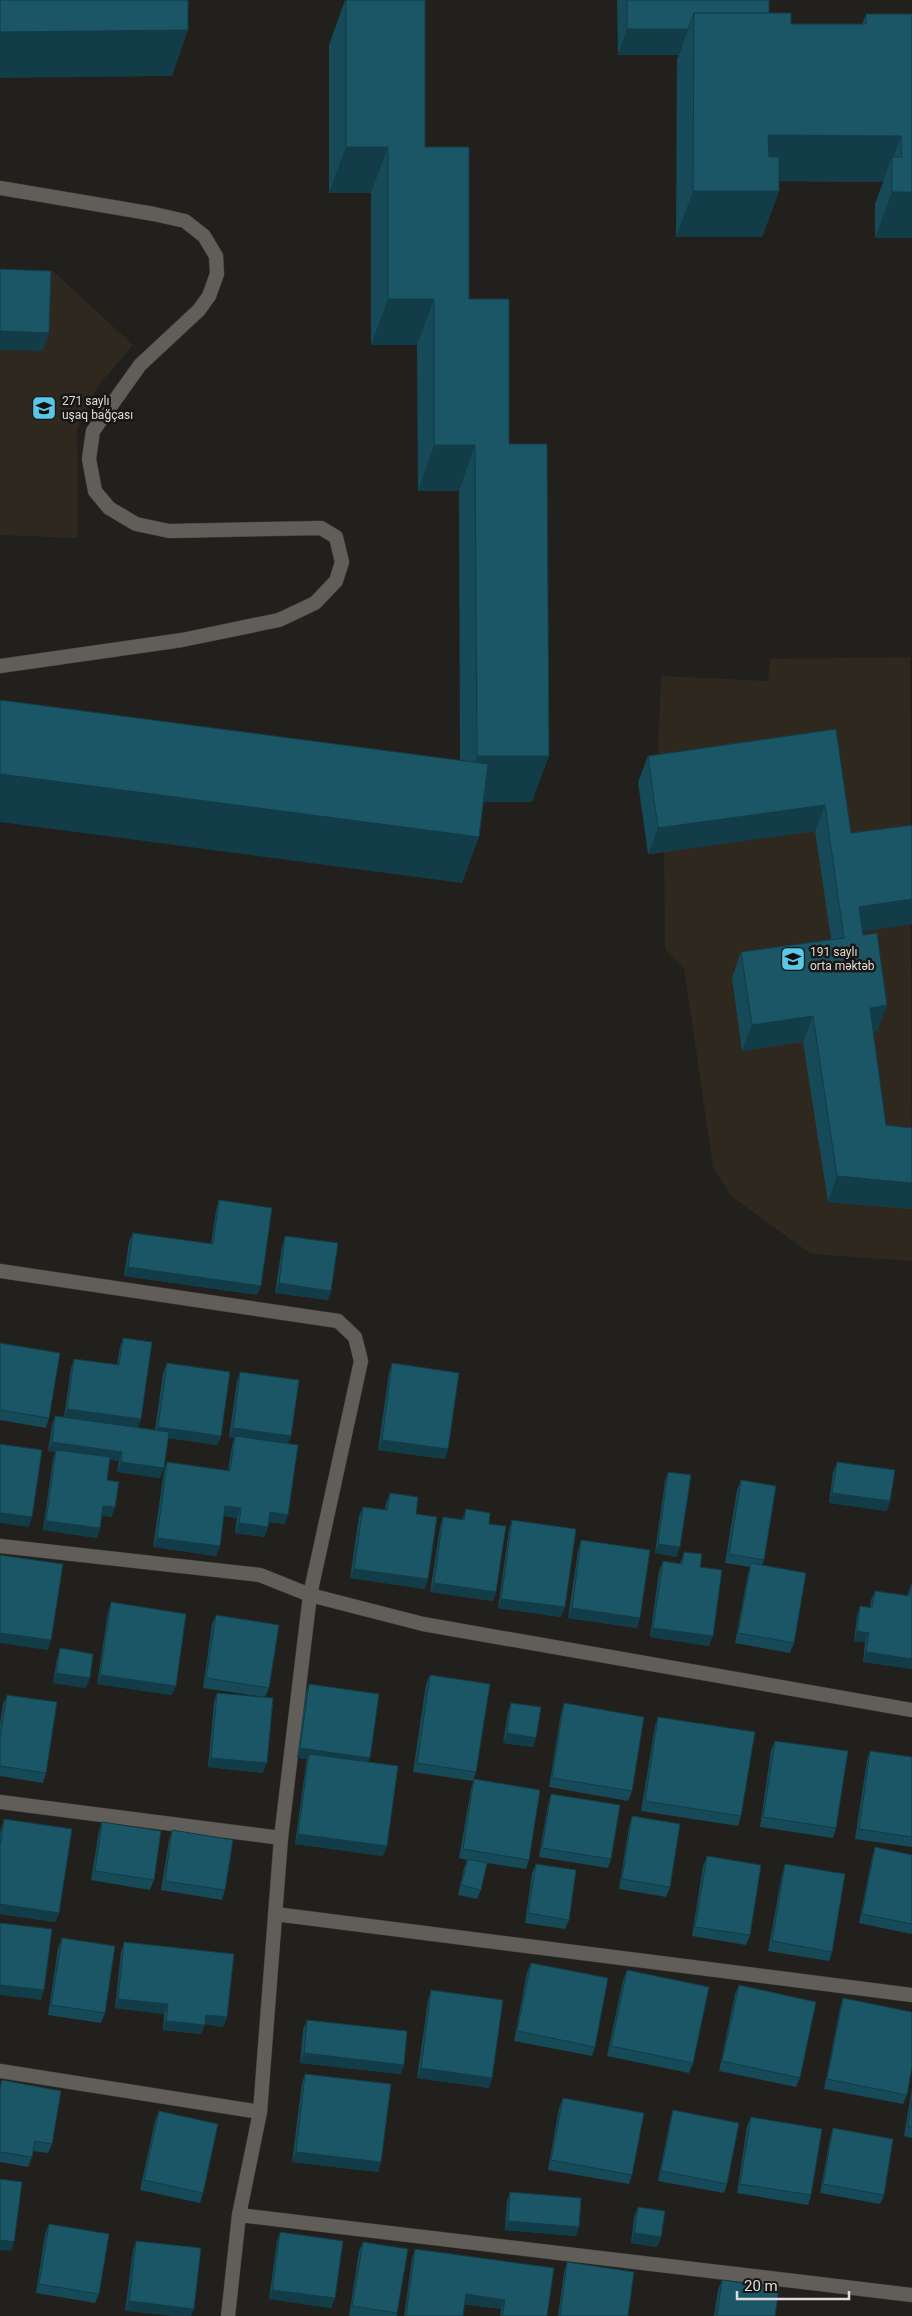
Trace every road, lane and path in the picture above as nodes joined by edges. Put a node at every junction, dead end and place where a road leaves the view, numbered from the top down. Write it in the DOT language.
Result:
graph roads {
  1 [pos="0,188"];
  2 [pos="0,666"];
  3 [pos="0,1271"];
  4 [pos="0,1546"];
  5 [pos="310,1595"];
  6 [pos="912,1710"];
  7 [pos="0,1802"];
  8 [pos="280,1838"];
  9 [pos="275,1914"];
  10 [pos="912,1995"];
  11 [pos="0,2071"];
  12 [pos="260,2112"];
  13 [pos="239,2215"];
  14 [pos="912,2295"];
  15 [pos="228,2316"];
  1 -- 2 [label="street"];
  3 -- 5 [label="street"];
  4 -- 5 [label="street"];
  5 -- 6 [label="street"];
  5 -- 8 [label="street"];
  7 -- 8 [label="street"];
  8 -- 9 [label="street"];
  9 -- 10 [label="street"];
  9 -- 12 [label="street"];
  11 -- 12 [label="street"];
  12 -- 13 [label="street"];
  13 -- 14 [label="street"];
  13 -- 15 [label="street"];
}
